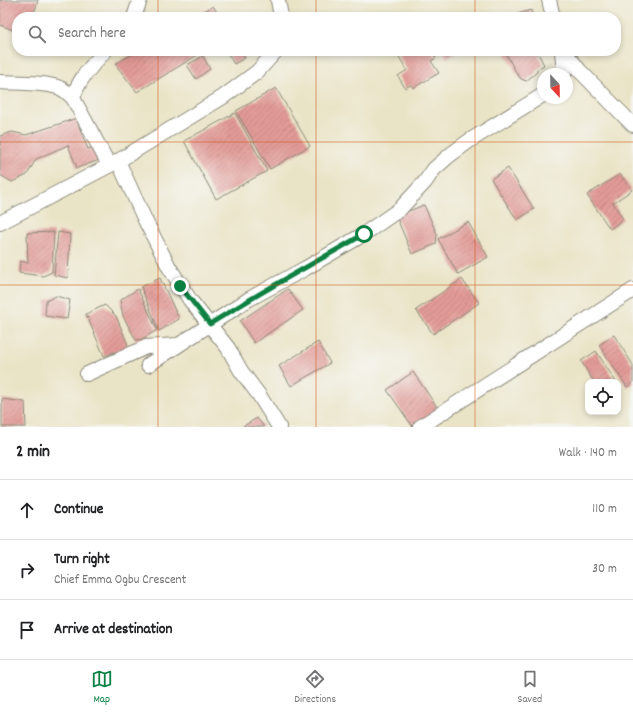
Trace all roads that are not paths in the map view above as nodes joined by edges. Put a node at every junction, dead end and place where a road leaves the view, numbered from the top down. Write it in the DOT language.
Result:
graph roads {
  1 [pos="140,0"];
  2 [pos="278,0"];
  3 [pos="549,0"];
  4 [pos="136,12"];
  5 [pos="280,12"];
  6 [pos="552,12"];
  7 [pos="100,56"];
  8 [pos="271,56"];
  9 [pos="563,56"];
  10 [pos="567,56"];
  11 [pos="564,68"];
  12 [pos="0,82"];
  13 [pos="73,98"];
  14 [pos="537,99"];
  15 [pos="633,125"];
  16 [pos="114,163"];
  17 [pos="0,223"];
  18 [pos="633,290"];
  19 [pos="210,324"];
  20 [pos="178,345"];
  21 [pos="148,365"];
  22 [pos="87,374"];
  23 [pos="279,427"];
  24 [pos="420,427"];
  1 -- 4 [label="street"];
  2 -- 5 [label="street"];
  3 -- 6 [label="street"];
  7 -- 13 [label="street"];
  8 -- 16 [label="street"];
  9 -- 11 [label="street"];
  10 -- 15 [label="street"];
  12 -- 13 [label="street"];
  13 -- 16 [label="street"];
  14 -- 19 [label="street"];
  16 -- 17 [label="street"];
  16 -- 19 [label="street"];
  18 -- 24 [label="street"];
  19 -- 20 [label="street"];
  19 -- 23 [label="street"];
  20 -- 21 [label="street"];
  20 -- 22 [label="street"];
}
